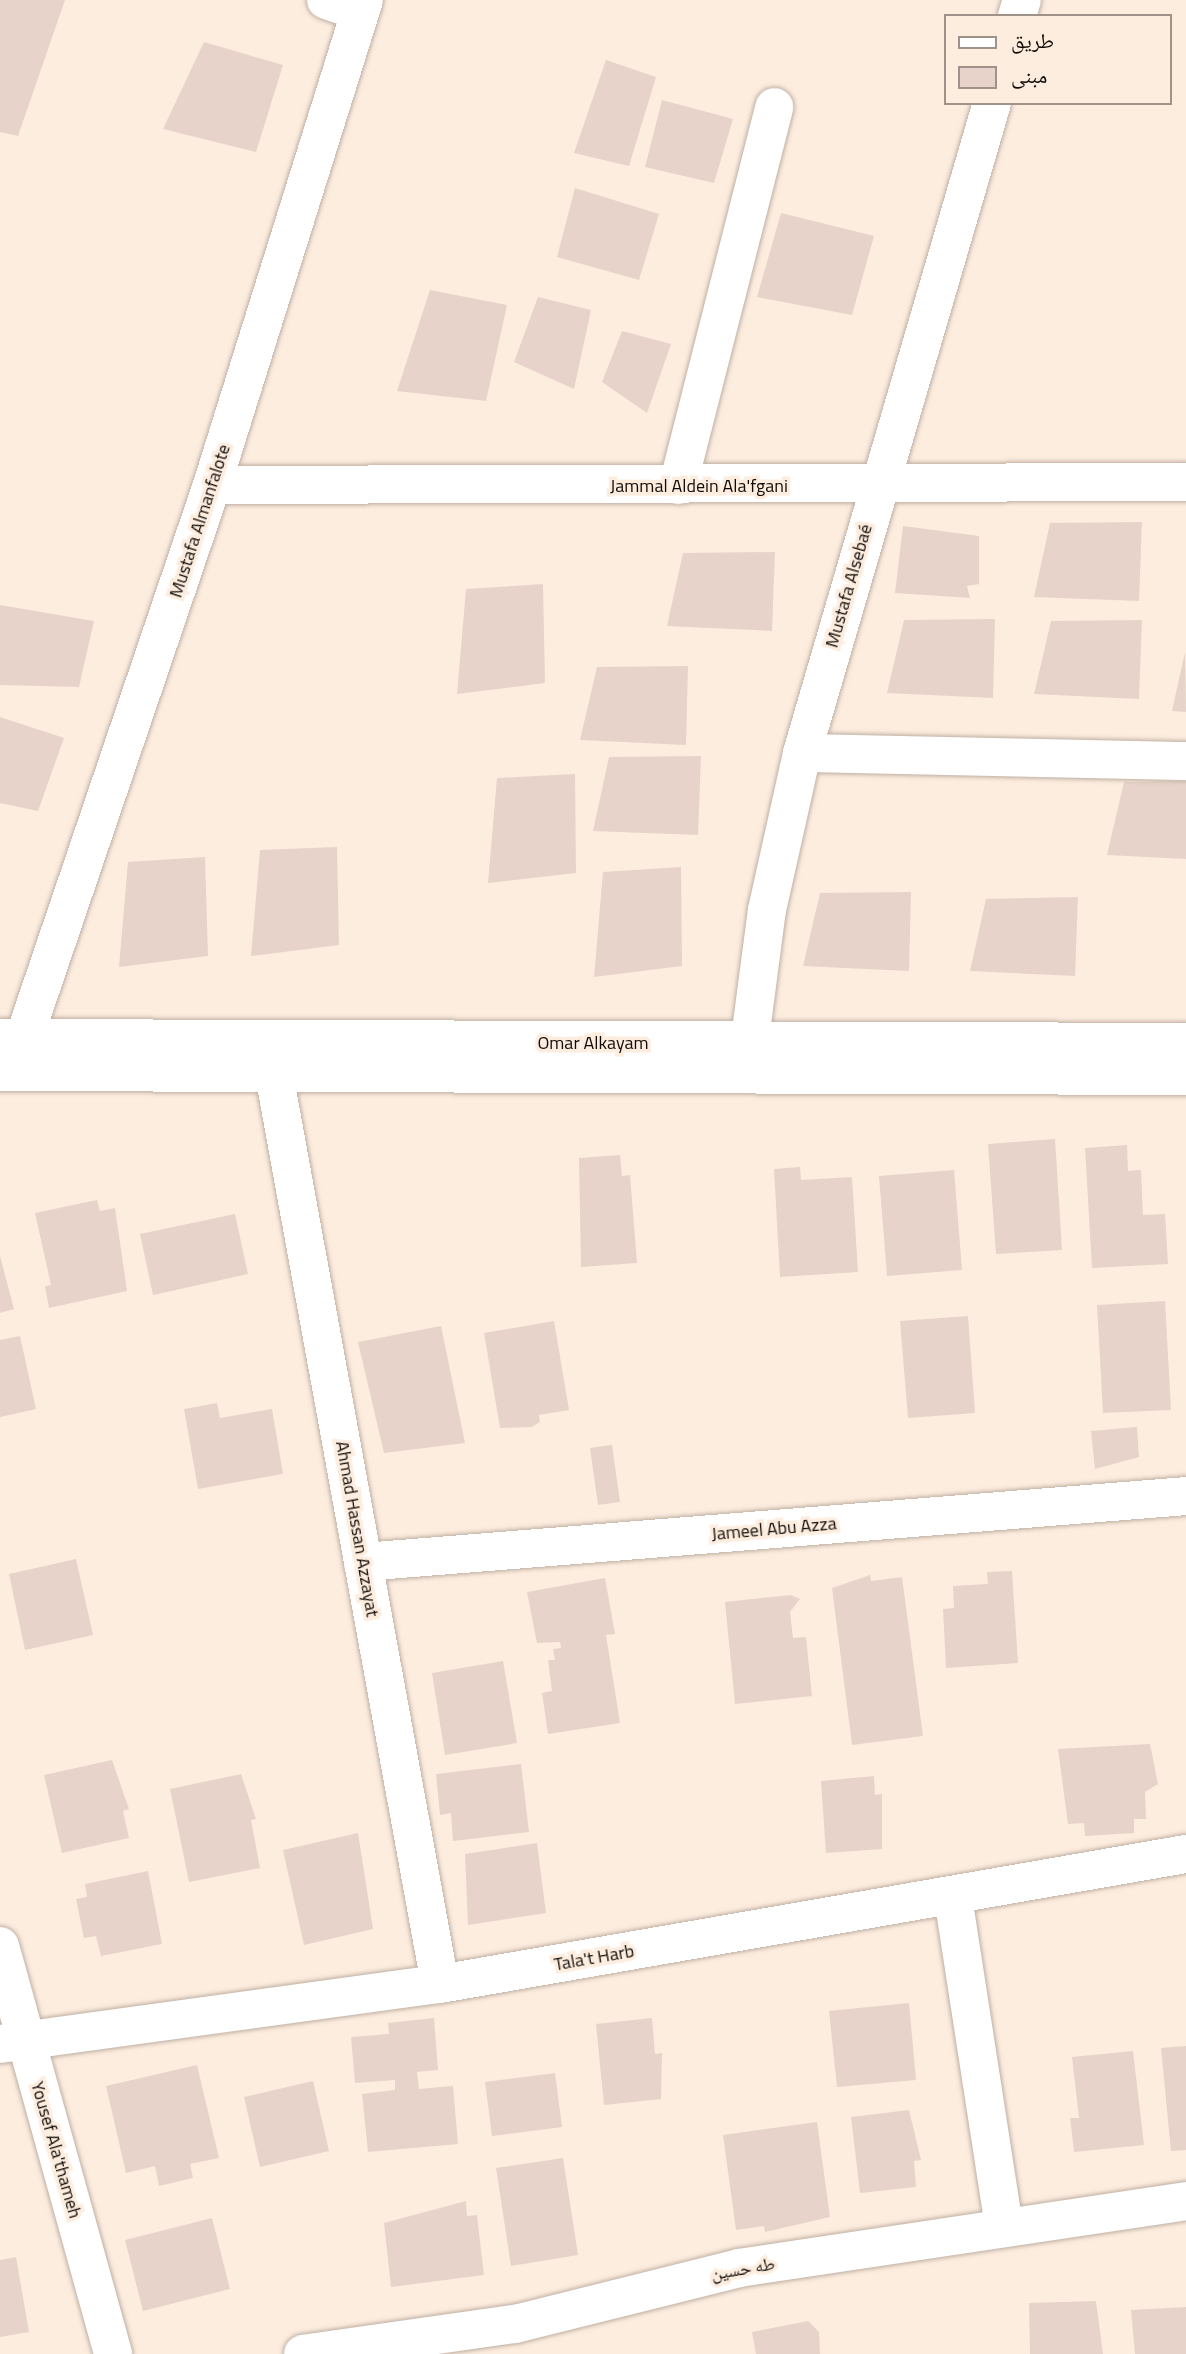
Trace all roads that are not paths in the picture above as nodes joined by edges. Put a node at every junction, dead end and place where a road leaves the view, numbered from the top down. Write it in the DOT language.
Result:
graph roads {
  1 [pos="350,4"];
  2 [pos="991,105"];
  3 [pos="774,107"];
  4 [pos="1186,482"];
  5 [pos="212,485"];
  6 [pos="678,485"];
  7 [pos="878,485"];
  8 [pos="802,753"];
  9 [pos="1186,761"];
  10 [pos="12,1038"];
  11 [pos="1186,1042"];
  12 [pos="747,1060"];
  13 [pos="0,1072"];
  14 [pos="274,1074"];
  15 [pos="1186,1076"];
  16 [pos="1186,1496"];
  17 [pos="363,1562"];
  18 [pos="1186,1854"];
  19 [pos="953,1897"];
  20 [pos="0,1946"];
  21 [pos="440,1984"];
  22 [pos="13,2043"];
  23 [pos="1186,2200"];
  24 [pos="1004,2227"];
  25 [pos="518,2339"];
  26 [pos="113,2354"];
  27 [pos="303,2354"];
  1 -- 5 [label="street, Mustafa Almanfalote"];
  2 -- 7 [label="street, Mustafa Alsebaé"];
  3 -- 6 [label="street"];
  4 -- 7 [label="street, Jammal Aldein Ala'fgani"];
  5 -- 6 [label="street, Jammal Aldein Ala'fgani"];
  5 -- 10 [label="street, Mustafa Almanfalote"];
  6 -- 7 [label="street, Jammal Aldein Ala'fgani"];
  7 -- 8 [label="street, Mustafa Alsebaé"];
  8 -- 9 [label="street"];
  8 -- 12 [label="street, Mustafa Alsebaé"];
  10 -- 12 [label="street, Omar Alkayam"];
  11 -- 12 [label="street, Omar Alkayam"];
  12 -- 14 [label="street, Omar Alkayam"];
  12 -- 15 [label="street, Omar Alkayam"];
  13 -- 14 [label="street, Omar Alkayam"];
  14 -- 17 [label="street, Ahmad Hassan Azzayat"];
  16 -- 17 [label="street, Jameel Abu Azza"];
  17 -- 21 [label="street, Ahmad Hassan Azzayat"];
  18 -- 19 [label="street, Tala't Harb"];
  19 -- 21 [label="street, Tala't Harb"];
  19 -- 24 [label="street"];
  20 -- 22 [label="street, Yousef Ala'thameh"];
  21 -- 22 [label="street, Tala't Harb"];
  22 -- 26 [label="street, Yousef Ala'thameh"];
  23 -- 24 [label="street, طه حسين"];
  24 -- 25 [label="street, طه حسين"];
  25 -- 27 [label="street, طه حسين"];
}
